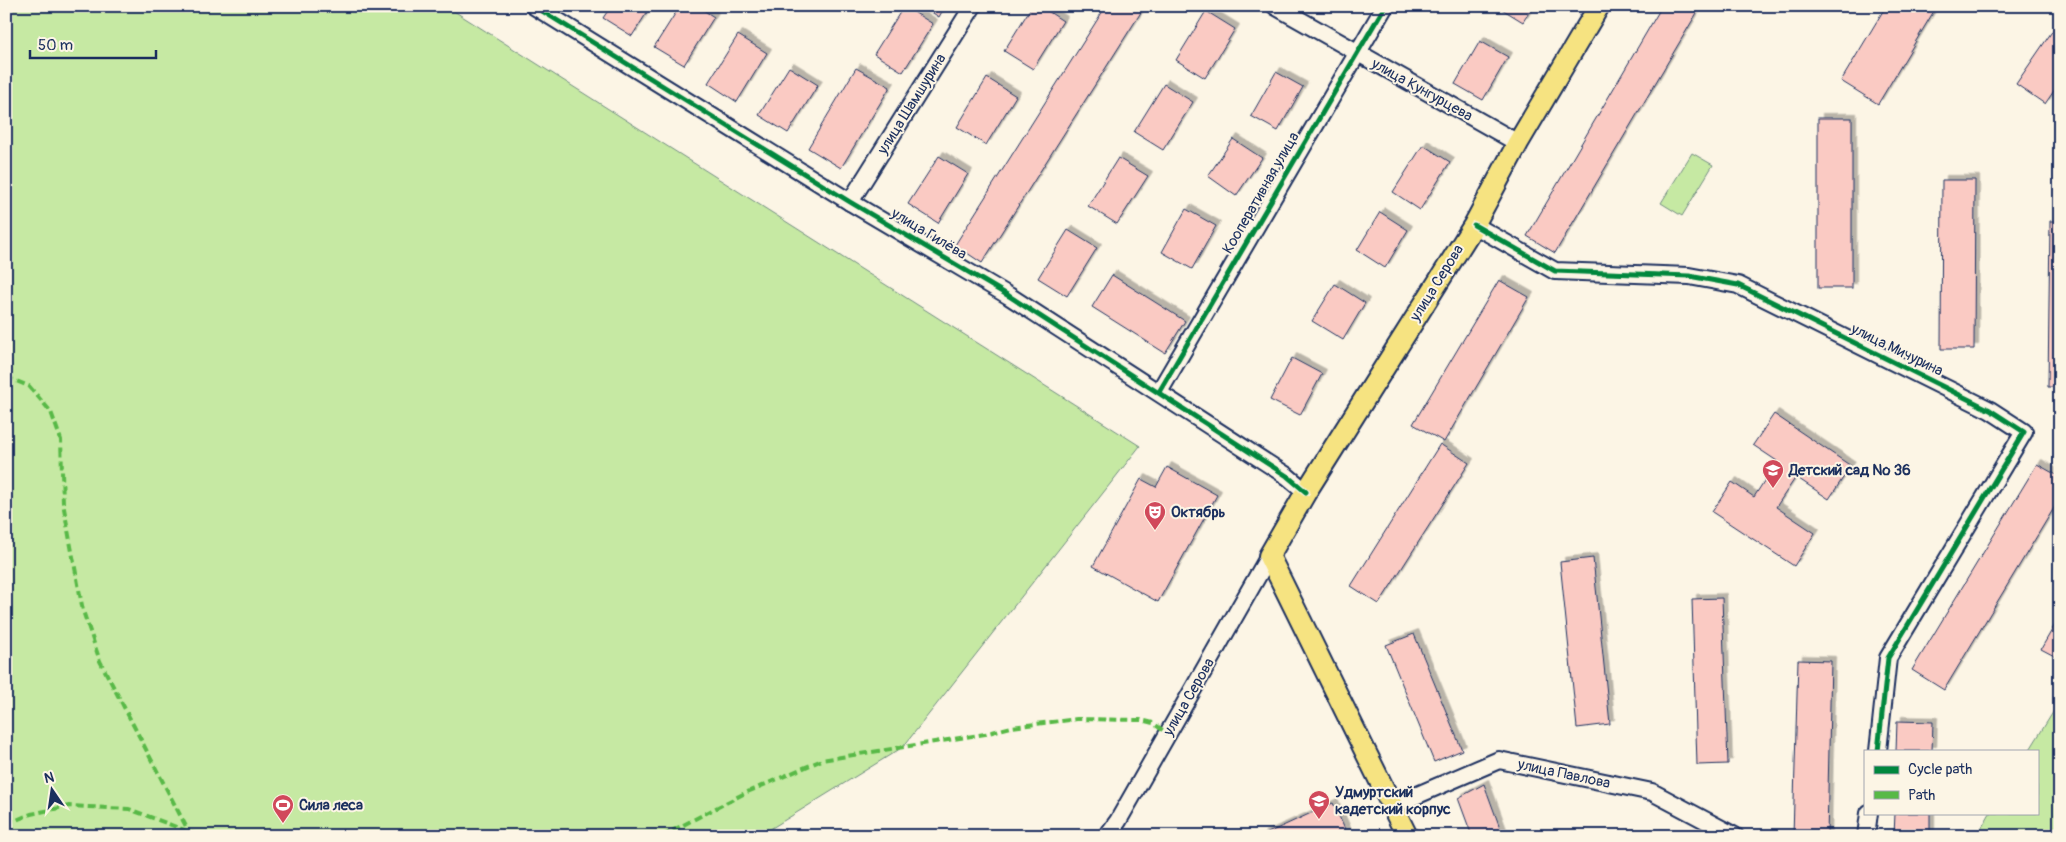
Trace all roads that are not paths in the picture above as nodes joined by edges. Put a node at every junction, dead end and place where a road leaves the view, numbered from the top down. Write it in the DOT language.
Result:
graph roads {
  1 [pos="534,6"];
  2 [pos="973,6"];
  3 [pos="1275,6"];
  4 [pos="1385,6"];
  5 [pos="1599,6"];
  6 [pos="1357,54"];
  7 [pos="1518,143"];
  8 [pos="850,202"];
  9 [pos="1474,225"];
  10 [pos="1159,392"];
  11 [pos="1306,492"];
  12 [pos="1269,556"];
  13 [pos="1878,750"];
  14 [pos="1392,806"];
  15 [pos="1869,814"];
  16 [pos="1107,836"];
  17 [pos="1407,836"];
  18 [pos="1734,836"];
  19 [pos="1866,836"];
  1 -- 8 [label="street, улица Гилёва"];
  2 -- 8 [label="street, улица Шамшурина"];
  3 -- 6 [label="street, улица Кунгурцева"];
  4 -- 6 [label="street, Кооперативная улица"];
  5 -- 7 [label="main road, улица Серова"];
  6 -- 7 [label="street, улица Кунгурцева"];
  6 -- 10 [label="street, Кооперативная улица"];
  7 -- 9 [label="main road, улица Серова"];
  8 -- 10 [label="street, улица Гилёва"];
  9 -- 11 [label="main road, улица Серова"];
  9 -- 13 [label="street, улица Мичурина"];
  10 -- 11 [label="street, улица Гилёва"];
  11 -- 12 [label="main road, улица Серова"];
  12 -- 14 [label="main road"];
  12 -- 16 [label="street, улица Серова"];
  14 -- 17 [label="main road"];
  14 -- 18 [label="street, улица Павлова"];
  15 -- 19 [label="street"];
}
